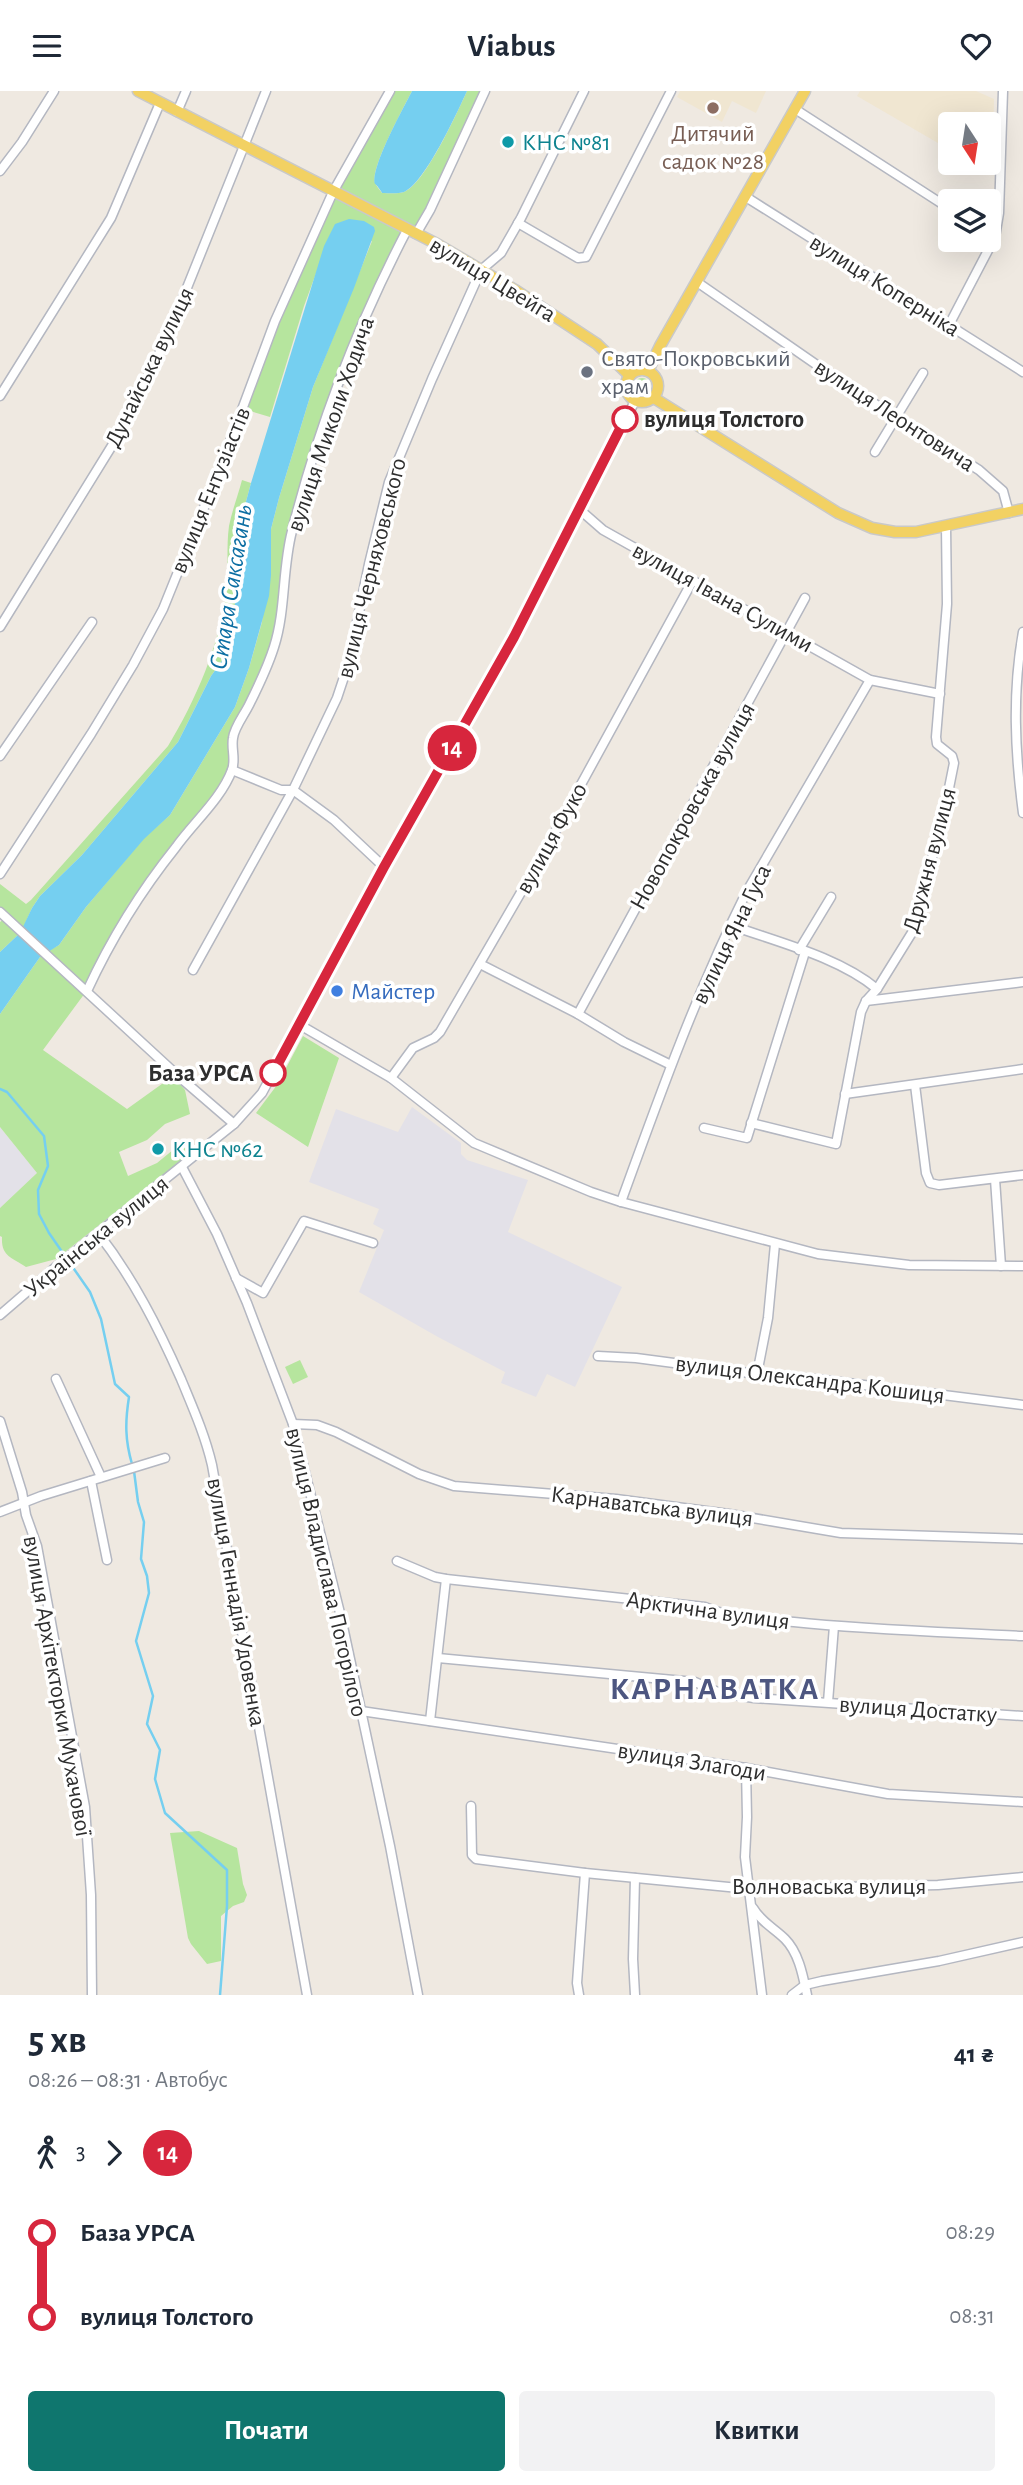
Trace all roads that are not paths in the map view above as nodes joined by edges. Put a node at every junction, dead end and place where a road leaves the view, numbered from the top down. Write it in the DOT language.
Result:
graph roads {
  1 [pos="54,91"];
  2 [pos="138,91"];
  3 [pos="186,91"];
  4 [pos="267,91"];
  5 [pos="390,91"];
  6 [pos="485,91"];
  7 [pos="584,91"];
  8 [pos="671,91"];
  9 [pos="1003,91"];
  10 [pos="800,93"];
  11 [pos="160,103"];
  12 [pos="795,109"];
  13 [pos="177,112"];
  14 [pos="246,146"];
  15 [pos="1,168"];
  16 [pos="1000,189"];
  17 [pos="333,192"];
  18 [pos="746,197"];
  19 [pos="938,201"];
  20 [pos="518,223"];
  21 [pos="412,232"];
  22 [pos="984,252"];
  23 [pos="481,270"];
  24 [pos="697,282"];
  25 [pos="949,325"];
  26 [pos="648,371"];
  27 [pos="1023,372"];
  28 [pos="923,373"];
  29 [pos="630,376"];
  30 [pos="0,396"];
  31 [pos="654,398"];
  32 [pos="635,401"];
  33 [pos="896,417"];
  34 [pos="875,452"];
  35 [pos="579,509"];
  36 [pos="1023,509"];
  37 [pos="1009,513"];
  38 [pos="946,526"];
  39 [pos="693,580"];
  40 [pos="805,598"];
  41 [pos="92,622"];
  42 [pos="0,627"];
  43 [pos="1023,632"];
  44 [pos="786,633"];
  45 [pos="870,680"];
  46 [pos="940,694"];
  47 [pos="0,757"];
  48 [pos="232,770"];
  49 [pos="293,790"];
  50 [pos="1023,813"];
  51 [pos="384,867"];
  52 [pos="0,874"];
  53 [pos="831,897"];
  54 [pos="1,915"];
  55 [pos="730,925"];
  56 [pos="802,951"];
  57 [pos="480,964"];
  58 [pos="193,970"];
  59 [pos="1023,982"];
  60 [pos="877,989"];
  61 [pos="87,991"];
  62 [pos="866,1001"];
  63 [pos="578,1014"];
  64 [pos="300,1025"];
  65 [pos="671,1065"];
  66 [pos="1023,1069"];
  67 [pos="391,1078"];
  68 [pos="915,1085"];
  69 [pos="845,1094"];
  70 [pos="234,1123"];
  71 [pos="751,1123"];
  72 [pos="704,1128"];
  73 [pos="182,1167"];
  74 [pos="1023,1175"];
  75 [pos="995,1179"];
  76 [pos="621,1202"];
  77 [pos="98,1233"];
  78 [pos="373,1243"];
  79 [pos="775,1244"];
  80 [pos="1001,1266"];
  81 [pos="1023,1266"];
  82 [pos="236,1277"];
  83 [pos="0,1315"];
  84 [pos="597,1356"];
  85 [pos="757,1374"];
  86 [pos="56,1379"];
  87 [pos="1023,1405"];
  88 [pos="0,1421"];
  89 [pos="293,1424"];
  90 [pos="165,1458"];
  91 [pos="101,1477"];
  92 [pos="91,1481"];
  93 [pos="23,1503"];
  94 [pos="0,1512"];
  95 [pos="1023,1539"];
  96 [pos="107,1560"];
  97 [pos="397,1561"];
  98 [pos="446,1579"];
  99 [pos="834,1626"];
  100 [pos="1023,1636"];
  101 [pos="438,1658"];
  102 [pos="828,1703"];
  103 [pos="361,1711"];
  104 [pos="1023,1716"];
  105 [pos="430,1721"];
  106 [pos="746,1768"];
  107 [pos="1023,1802"];
  108 [pos="471,1806"];
  109 [pos="585,1873"];
  110 [pos="1023,1877"];
  111 [pos="635,1878"];
  112 [pos="749,1889"];
  113 [pos="750,1903"];
  114 [pos="1023,1942"];
  115 [pos="806,1990"];
  116 [pos="92,1995"];
  117 [pos="307,1995"];
  118 [pos="418,1995"];
  119 [pos="579,1995"];
  120 [pos="635,1995"];
  121 [pos="762,1995"];
  122 [pos="792,1995"];
  1 -- 15 [label="street"];
  2 -- 11 [label="main road, вулиця Цвейга"];
  3 -- 13 [label="street"];
  4 -- 14 [label="street, Дунайська вулиця"];
  5 -- 17 [label="street, вулиця Ентузіастів"];
  6 -- 21 [label="street, вулиця Миколи Ходича"];
  7 -- 20 [label="street, вулиця Черняховського"];
  8 -- 20 [label="street"];
  9 -- 16 [label="street"];
  10 -- 12 [label="main road"];
  11 -- 13 [label="main road, вулиця Цвейга"];
  11 -- 30 [label="street"];
  12 -- 18 [label="main road"];
  12 -- 19 [label="street"];
  13 -- 14 [label="main road, вулиця Цвейга"];
  14 -- 17 [label="main road, вулиця Цвейга"];
  14 -- 42 [label="street, Дунайська вулиця"];
  17 -- 21 [label="main road, вулиця Цвейга"];
  17 -- 52 [label="street, вулиця Ентузіастів"];
  18 -- 24 [label="main road"];
  18 -- 25 [label="street, вулиця Коперніка"];
  20 -- 23 [label="street, вулиця Черняховського"];
  21 -- 23 [label="main road, вулиця Цвейга"];
  21 -- 48 [label="street, вулиця Миколи Ходича"];
  22 -- 25 [label="street"];
  23 -- 29 [label="main road, вулиця Цвейга"];
  23 -- 49 [label="street, вулиця Черняховського"];
  24 -- 26 [label="main road"];
  24 -- 33 [label="street, вулиця Леонтовича"];
  25 -- 27 [label="street, вулиця Коперніка"];
  26 -- 29 [label="main road"];
  26 -- 31 [label="main road"];
  28 -- 33 [label="street"];
  29 -- 32 [label="main road"];
  31 -- 32 [label="main road"];
  31 -- 38 [label="main road"];
  32 -- 35 [label="street, Українська вулиця"];
  33 -- 34 [label="street"];
  33 -- 37 [label="street, вулиця Леонтовича"];
  35 -- 39 [label="street, вулиця Івана Сулими"];
  35 -- 51 [label="street, Українська вулиця"];
  36 -- 37 [label="main road"];
  37 -- 38 [label="main road"];
  38 -- 46 [label="street, Дружня вулиця"];
  39 -- 44 [label="street, вулиця Івана Сулими"];
  39 -- 57 [label="street, вулиця Фуко"];
  40 -- 44 [label="street, Новопокровська вулиця"];
  41 -- 47 [label="street"];
  43 -- 50 [label="street"];
  44 -- 45 [label="street, вулиця Івана Сулими"];
  44 -- 63 [label="street, Новопокровська вулиця"];
  45 -- 46 [label="street"];
  45 -- 55 [label="street, вулиця Яна Гуса"];
  46 -- 60 [label="street, Дружня вулиця"];
  48 -- 49 [label="street"];
  48 -- 61 [label="street, вулиця Миколи Ходича"];
  49 -- 51 [label="street"];
  49 -- 58 [label="street, вулиця Черняховського"];
  51 -- 64 [label="street, Українська вулиця"];
  53 -- 56 [label="street"];
  54 -- 61 [label="street"];
  55 -- 56 [label="street"];
  55 -- 65 [label="street, вулиця Яна Гуса"];
  56 -- 60 [label="street"];
  56 -- 71 [label="street"];
  57 -- 63 [label="street"];
  57 -- 67 [label="street, вулиця Фуко"];
  59 -- 62 [label="street"];
  60 -- 62 [label="street, Дружня вулиця"];
  61 -- 70 [label="street"];
  62 -- 69 [label="street, Дружня вулиця"];
  63 -- 65 [label="street"];
  64 -- 67 [label="street"];
  64 -- 70 [label="street, Українська вулиця"];
  65 -- 76 [label="street, вулиця Яна Гуса"];
  66 -- 68 [label="street"];
  67 -- 76 [label="street"];
  68 -- 69 [label="street"];
  68 -- 75 [label="street"];
  69 -- 71 [label="street, Дружня вулиця"];
  70 -- 73 [label="street, Українська вулиця"];
  71 -- 72 [label="street"];
  73 -- 77 [label="street, Українська вулиця"];
  73 -- 82 [label="street, вулиця Владислава Погорілого"];
  74 -- 75 [label="street"];
  75 -- 80 [label="street"];
  76 -- 79 [label="street"];
  77 -- 83 [label="street, Українська вулиця"];
  77 -- 117 [label="street, вулиця Геннадія Удовенка"];
  78 -- 82 [label="street"];
  79 -- 80 [label="street"];
  79 -- 85 [label="street"];
  80 -- 81 [label="street"];
  82 -- 89 [label="street, вулиця Владислава Погорілого"];
  84 -- 85 [label="street, вулиця Олександра Кошиця"];
  85 -- 87 [label="street, вулиця Олександра Кошиця"];
  86 -- 91 [label="street"];
  88 -- 93 [label="street, вулиця Архітекторки Мухачової"];
  89 -- 95 [label="street, Карнаватська вулиця"];
  89 -- 103 [label="street, вулиця Владислава Погорілого"];
  90 -- 91 [label="street, вулиця Архітекторки Мухачової"];
  91 -- 92 [label="street, вулиця Архітекторки Мухачової"];
  92 -- 93 [label="street, вулиця Архітекторки Мухачової"];
  92 -- 96 [label="street"];
  93 -- 94 [label="street, вулиця Архітекторки Мухачової"];
  93 -- 116 [label="street, вулиця Архітекторки Мухачової"];
  97 -- 98 [label="street, Арктична вулиця"];
  98 -- 99 [label="street, Арктична вулиця"];
  98 -- 101 [label="street"];
  99 -- 100 [label="street, Арктична вулиця"];
  99 -- 102 [label="street"];
  101 -- 102 [label="street, вулиця Достатку"];
  101 -- 105 [label="street"];
  102 -- 104 [label="street, вулиця Достатку"];
  103 -- 105 [label="street, вулиця Злагоди"];
  103 -- 118 [label="street, вулиця Владислава Погорілого"];
  105 -- 106 [label="street, вулиця Злагоди"];
  106 -- 107 [label="street, вулиця Злагоди"];
  106 -- 112 [label="street"];
  108 -- 109 [label="street, Волноваська вулиця"];
  109 -- 111 [label="street, Волноваська вулиця"];
  109 -- 119 [label="street"];
  110 -- 112 [label="street, Волноваська вулиця"];
  111 -- 112 [label="street, Волноваська вулиця"];
  111 -- 120 [label="street"];
  112 -- 113 [label="street"];
  113 -- 115 [label="street"];
  113 -- 121 [label="street"];
  114 -- 115 [label="street"];
  115 -- 122 [label="street"];
}
